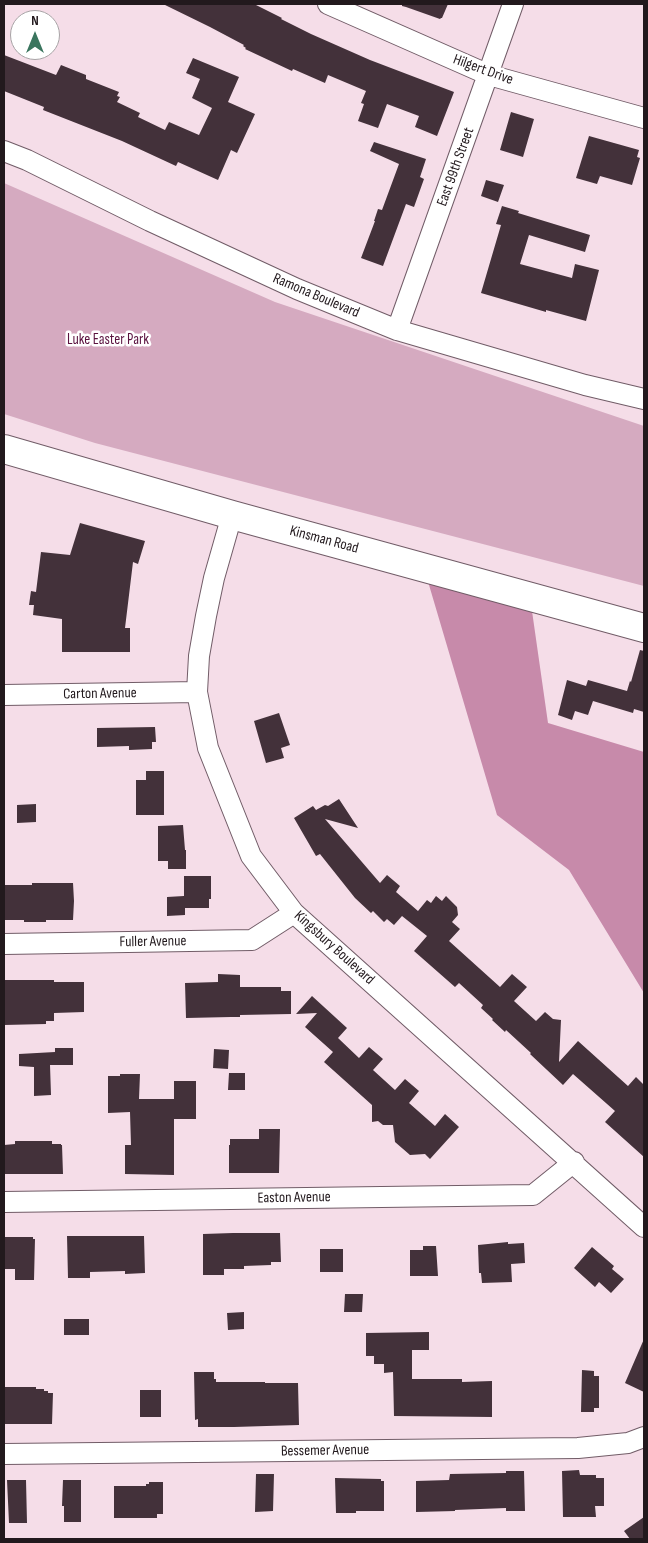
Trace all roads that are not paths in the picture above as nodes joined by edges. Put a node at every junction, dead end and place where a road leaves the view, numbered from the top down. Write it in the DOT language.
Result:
graph roads {
  1 [pos="328,4"];
  2 [pos="513,4"];
  3 [pos="489,75"];
  4 [pos="644,118"];
  5 [pos="4,151"];
  6 [pos="397,330"];
  7 [pos="644,399"];
  8 [pos="4,450"];
  9 [pos="232,515"];
  10 [pos="644,628"];
  11 [pos="197,692"];
  12 [pos="4,695"];
  13 [pos="294,913"];
  14 [pos="4,944"];
  15 [pos="574,1162"];
  16 [pos="4,1202"];
  17 [pos="644,1227"];
  18 [pos="644,1437"];
  19 [pos="4,1454"];
  1 -- 3 [label="street, Hilgert Drive"];
  2 -- 3 [label="street, East 99th Street"];
  3 -- 4 [label="street, Hilgert Drive"];
  3 -- 6 [label="street, East 99th Street"];
  5 -- 6 [label="street, Ramona Boulevard"];
  6 -- 7 [label="street, Ramona Boulevard"];
  8 -- 9 [label="main road, Kinsman Road"];
  9 -- 10 [label="main road, Kinsman Road"];
  9 -- 11 [label="street, Kingsbury Boulevard"];
  11 -- 12 [label="street, Carton Avenue"];
  11 -- 13 [label="street, Kingsbury Boulevard"];
  13 -- 14 [label="street, Fuller Avenue"];
  13 -- 15 [label="street, Kingsbury Boulevard"];
  15 -- 16 [label="street, Easton Avenue"];
  15 -- 17 [label="street, Kingsbury Boulevard"];
  18 -- 19 [label="street, Bessemer Avenue"];
}
